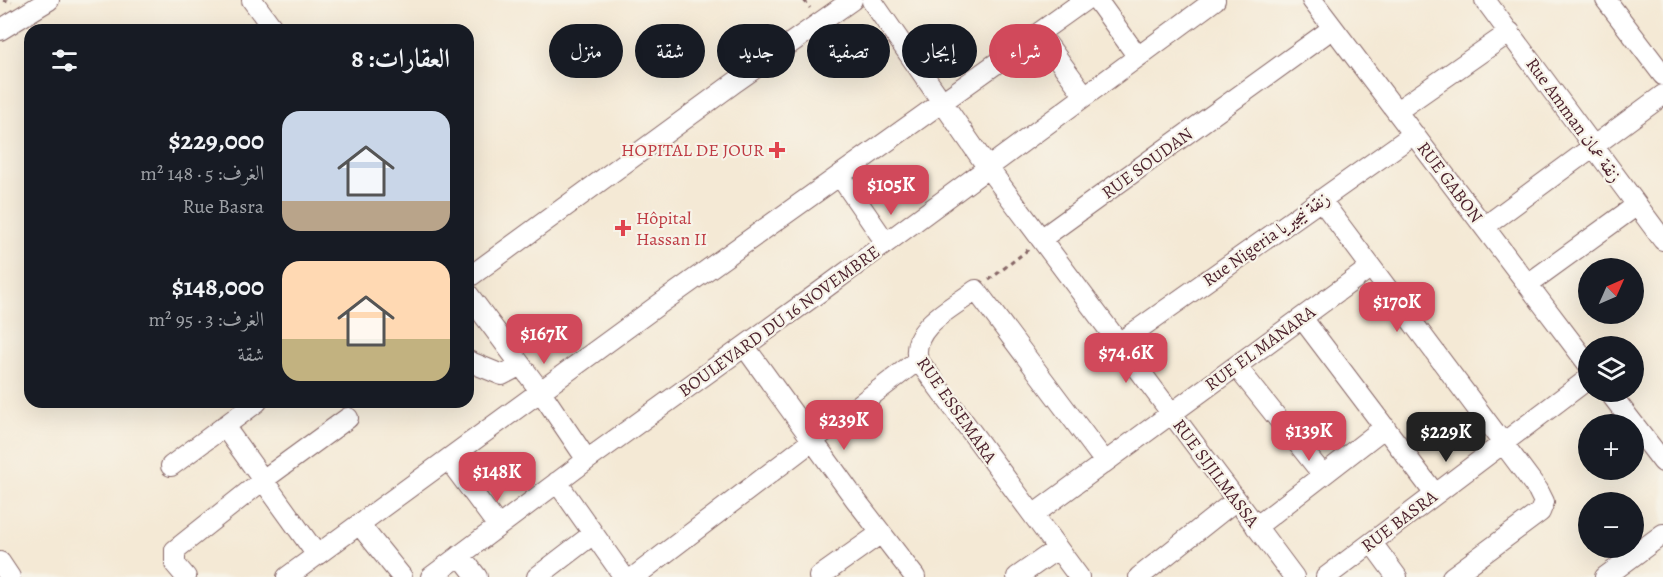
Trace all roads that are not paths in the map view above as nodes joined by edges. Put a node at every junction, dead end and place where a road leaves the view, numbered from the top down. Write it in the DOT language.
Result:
graph roads {
  1 [pos="49,0"];
  2 [pos="252,0"];
  3 [pos="852,0"];
  4 [pos="1085,0"];
  5 [pos="1097,0"];
  6 [pos="1215,0"];
  7 [pos="1312,0"];
  8 [pos="1485,0"];
  9 [pos="1606,0"];
  10 [pos="872,1"];
  11 [pos="270,24"];
  12 [pos="1052,24"];
  13 [pos="1333,28"];
  14 [pos="0,30"];
  15 [pos="1509,32"];
  16 [pos="1138,57"];
  17 [pos="1062,64"];
  18 [pos="989,69"];
  19 [pos="1663,75"];
  20 [pos="1663,95"];
  21 [pos="1085,96"];
  22 [pos="943,102"];
  23 [pos="1396,111"];
  24 [pos="1414,134"];
  25 [pos="1593,146"];
  26 [pos="988,168"];
  27 [pos="840,176"];
  28 [pos="1321,200"];
  29 [pos="1637,205"];
  30 [pos="1484,227"];
  31 [pos="1041,239"];
  32 [pos="1663,240"];
  33 [pos="886,243"];
  34 [pos="1371,267"];
  35 [pos="474,274"];
  36 [pos="1528,284"];
  37 [pos="474,302"];
  38 [pos="1302,318"];
  39 [pos="1119,343"];
  40 [pos="745,347"];
  41 [pos="1578,351"];
  42 [pos="918,360"];
  43 [pos="474,363"];
  44 [pos="521,365"];
  45 [pos="1236,366"];
  46 [pos="1578,387"];
  47 [pos="541,392"];
  48 [pos="1618,402"];
  49 [pos="249,408"];
  50 [pos="1172,413"];
  51 [pos="348,418"];
  52 [pos="225,426"];
  53 [pos="1385,428"];
  54 [pos="814,441"];
  55 [pos="1503,444"];
  56 [pos="448,459"];
  57 [pos="587,460"];
  58 [pos="1105,462"];
  59 [pos="1663,462"];
  60 [pos="171,466"];
  61 [pos="1323,476"];
  62 [pos="263,480"];
  63 [pos="556,482"];
  64 [pos="1435,494"];
  65 [pos="1236,500"];
  66 [pos="1033,515"];
  67 [pos="359,524"];
  68 [pos="498,526"];
  69 [pos="1256,527"];
  70 [pos="881,533"];
  71 [pos="593,534"];
  72 [pos="1663,534"];
  73 [pos="1372,543"];
  74 [pos="1057,549"];
  75 [pos="317,555"];
  76 [pos="460,555"];
  77 [pos="0,562"];
  78 [pos="297,574"];
  79 [pos="10,577"];
  80 [pos="186,577"];
  81 [pos="402,577"];
  82 [pos="431,577"];
  83 [pos="477,577"];
  84 [pos="537,577"];
  85 [pos="624,577"];
  86 [pos="634,577"];
  87 [pos="819,577"];
  88 [pos="915,577"];
  89 [pos="1017,577"];
  90 [pos="1079,577"];
  91 [pos="1139,577"];
  92 [pos="1294,577"];
  93 [pos="1326,577"];
  94 [pos="1397,577"];
  95 [pos="1452,577"];
  96 [pos="1605,577"];
  1 -- 14 [label="street"];
  2 -- 11 [label="street"];
  3 -- 35 [label="street"];
  4 -- 12 [label="street"];
  5 -- 16 [label="street"];
  6 -- 16 [label="street, BOULEVARD DU 16 NOVEMBRE"];
  7 -- 13 [label="street, RUE GABON"];
  8 -- 15 [label="street, Rue Amman زنقة عمان"];
  9 -- 19 [label="street"];
  10 -- 22 [label="street, RUE SIJILMASSA"];
  13 -- 23 [label="street, RUE GABON"];
  13 -- 31 [label="street, RUE SOUDAN"];
  15 -- 23 [label="street"];
  15 -- 25 [label="street, Rue Amman زنقة عمان"];
  16 -- 21 [label="street, BOULEVARD DU 16 NOVEMBRE"];
  17 -- 21 [label="street"];
  18 -- 22 [label="street"];
  20 -- 25 [label="street"];
  21 -- 26 [label="street, BOULEVARD DU 16 NOVEMBRE"];
  22 -- 26 [label="street, RUE SIJILMASSA"];
  22 -- 27 [label="street"];
  23 -- 24 [label="street, RUE GABON"];
  24 -- 28 [label="street, Rue Nigeria زنقة نيجيريا"];
  24 -- 30 [label="street, RUE GABON"];
  25 -- 29 [label="street, Rue Amman زنقة عمان"];
  25 -- 30 [label="street"];
  26 -- 31 [label="street, RUE SIJILMASSA"];
  26 -- 33 [label="street, BOULEVARD DU 16 NOVEMBRE"];
  27 -- 33 [label="street"];
  27 -- 47 [label="street"];
  28 -- 34 [label="street"];
  28 -- 39 [label="street, Rue Nigeria زنقة نيجيريا"];
  29 -- 32 [label="street, Rue Amman زنقة عمان"];
  29 -- 36 [label="street"];
  30 -- 36 [label="street, RUE GABON"];
  31 -- 39 [label="street, RUE SIJILMASSA"];
  33 -- 40 [label="street, BOULEVARD DU 16 NOVEMBRE"];
  34 -- 38 [label="street, RUE EL MANARA"];
  34 -- 55 [label="street"];
  36 -- 41 [label="street, RUE GABON"];
  37 -- 44 [label="street"];
  38 -- 45 [label="street, RUE EL MANARA"];
  38 -- 53 [label="street"];
  39 -- 50 [label="street, RUE SIJILMASSA"];
  40 -- 54 [label="street"];
  40 -- 57 [label="street, BOULEVARD DU 16 NOVEMBRE"];
  42 -- 54 [label="street"];
  42 -- 58 [label="street, RUE ESSEMARA"];
  42 -- 66 [label="street, RUE ESSEMARA"];
  43 -- 44 [label="street"];
  44 -- 47 [label="street"];
  45 -- 50 [label="street, RUE EL MANARA"];
  45 -- 61 [label="street"];
  46 -- 55 [label="street, RUE BASRA"];
  47 -- 56 [label="street"];
  47 -- 57 [label="street"];
  48 -- 59 [label="street"];
  49 -- 52 [label="street"];
  50 -- 58 [label="street, RUE EL MANARA"];
  50 -- 65 [label="street, RUE SIJILMASSA"];
  51 -- 62 [label="street"];
  52 -- 60 [label="street"];
  52 -- 62 [label="street"];
  53 -- 61 [label="street"];
  53 -- 64 [label="street"];
  54 -- 70 [label="street"];
  54 -- 86 [label="street"];
  55 -- 64 [label="street, RUE BASRA"];
  55 -- 95 [label="street"];
  56 -- 67 [label="street"];
  56 -- 68 [label="street"];
  57 -- 63 [label="street, BOULEVARD DU 16 NOVEMBRE"];
  58 -- 66 [label="street, RUE EL MANARA"];
  61 -- 69 [label="street"];
  62 -- 75 [label="street"];
  62 -- 80 [label="street"];
  63 -- 68 [label="street, BOULEVARD DU 16 NOVEMBRE"];
  63 -- 71 [label="street"];
  64 -- 73 [label="street, RUE BASRA"];
  65 -- 69 [label="street, RUE SIJILMASSA"];
  65 -- 91 [label="street"];
  66 -- 74 [label="street, RUE ESSEMARA"];
  67 -- 75 [label="street"];
  67 -- 81 [label="street"];
  68 -- 76 [label="street, BOULEVARD DU 16 NOVEMBRE"];
  69 -- 92 [label="street, RUE SIJILMASSA"];
  70 -- 87 [label="street"];
  70 -- 88 [label="street"];
  71 -- 84 [label="street"];
  71 -- 85 [label="street"];
  72 -- 96 [label="street"];
  73 -- 93 [label="street, RUE BASRA"];
  73 -- 94 [label="street"];
  74 -- 89 [label="street"];
  74 -- 90 [label="street, RUE ESSEMARA"];
  75 -- 78 [label="street"];
  76 -- 82 [label="street, BOULEVARD DU 16 NOVEMBRE"];
  76 -- 83 [label="street"];
  77 -- 79 [label="street"];
}
